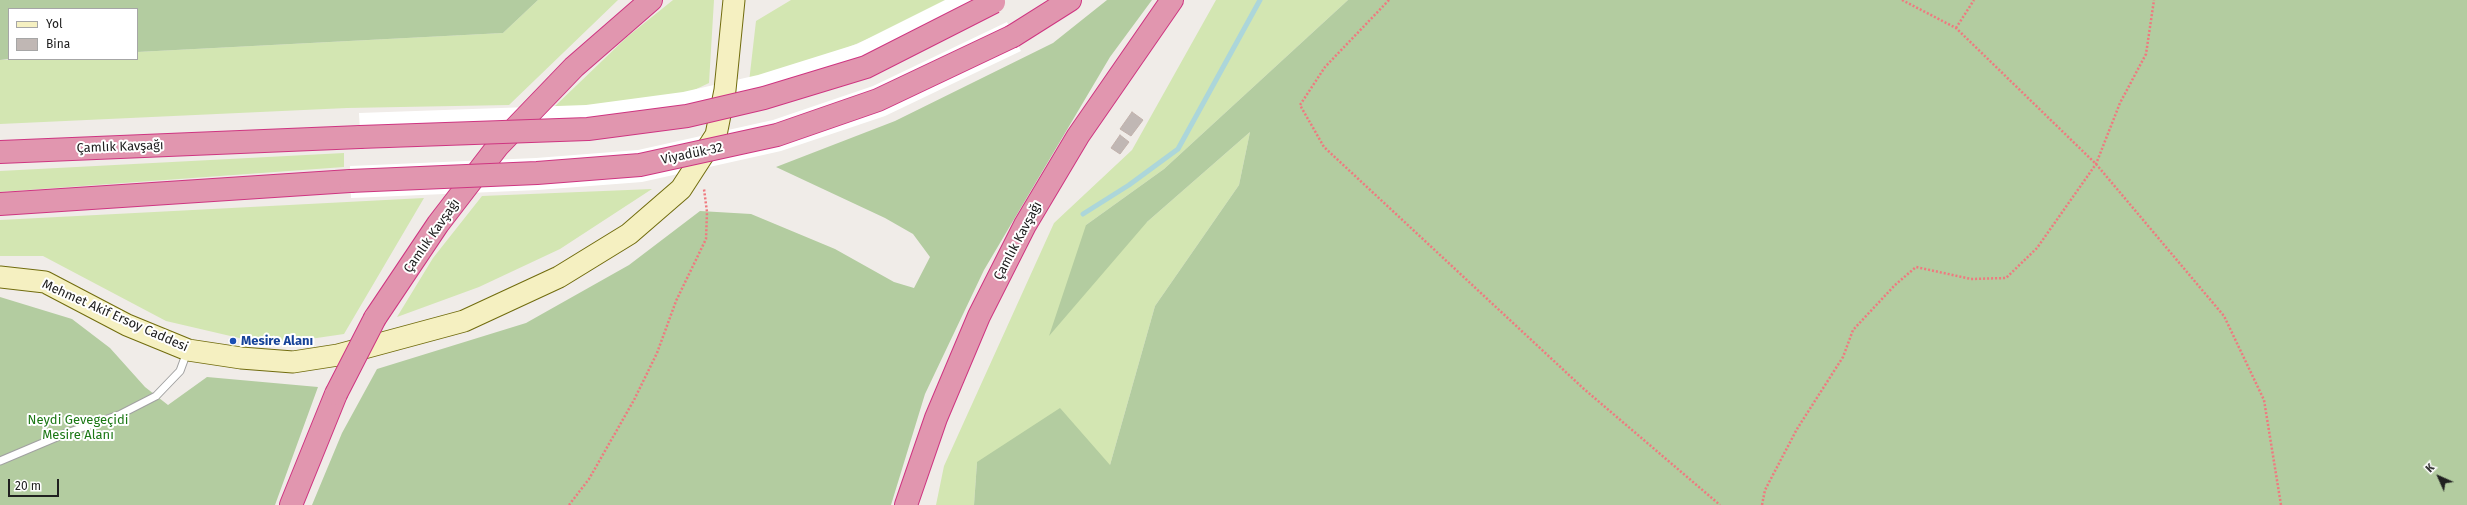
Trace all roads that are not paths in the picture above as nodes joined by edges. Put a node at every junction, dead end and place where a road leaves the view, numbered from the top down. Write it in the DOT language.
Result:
graph roads {
  1 [pos="734,0"];
  2 [pos="1070,0"];
  3 [pos="1172,0"];
  4 [pos="996,1"];
  5 [pos="644,6"];
  6 [pos="0,152"];
  7 [pos="0,204"];
  8 [pos="0,278"];
  9 [pos="188,350"];
  10 [pos="0,461"];
  11 [pos="291,505"];
  12 [pos="906,505"];
  1 -- 9 [label="main road, Mehmet Akif Ersoy Caddesi"];
  2 -- 7 [label="highway, Viyadük-32, bridge"];
  3 -- 12 [label="highway, Çamlık Kavşağı"];
  4 -- 6 [label="highway, Çamlık Kavşağı, bridge"];
  5 -- 11 [label="highway, Çamlık Kavşağı, bridge"];
  8 -- 9 [label="main road, Mehmet Akif Ersoy Caddesi"];
  9 -- 10 [label="lane"];
}
